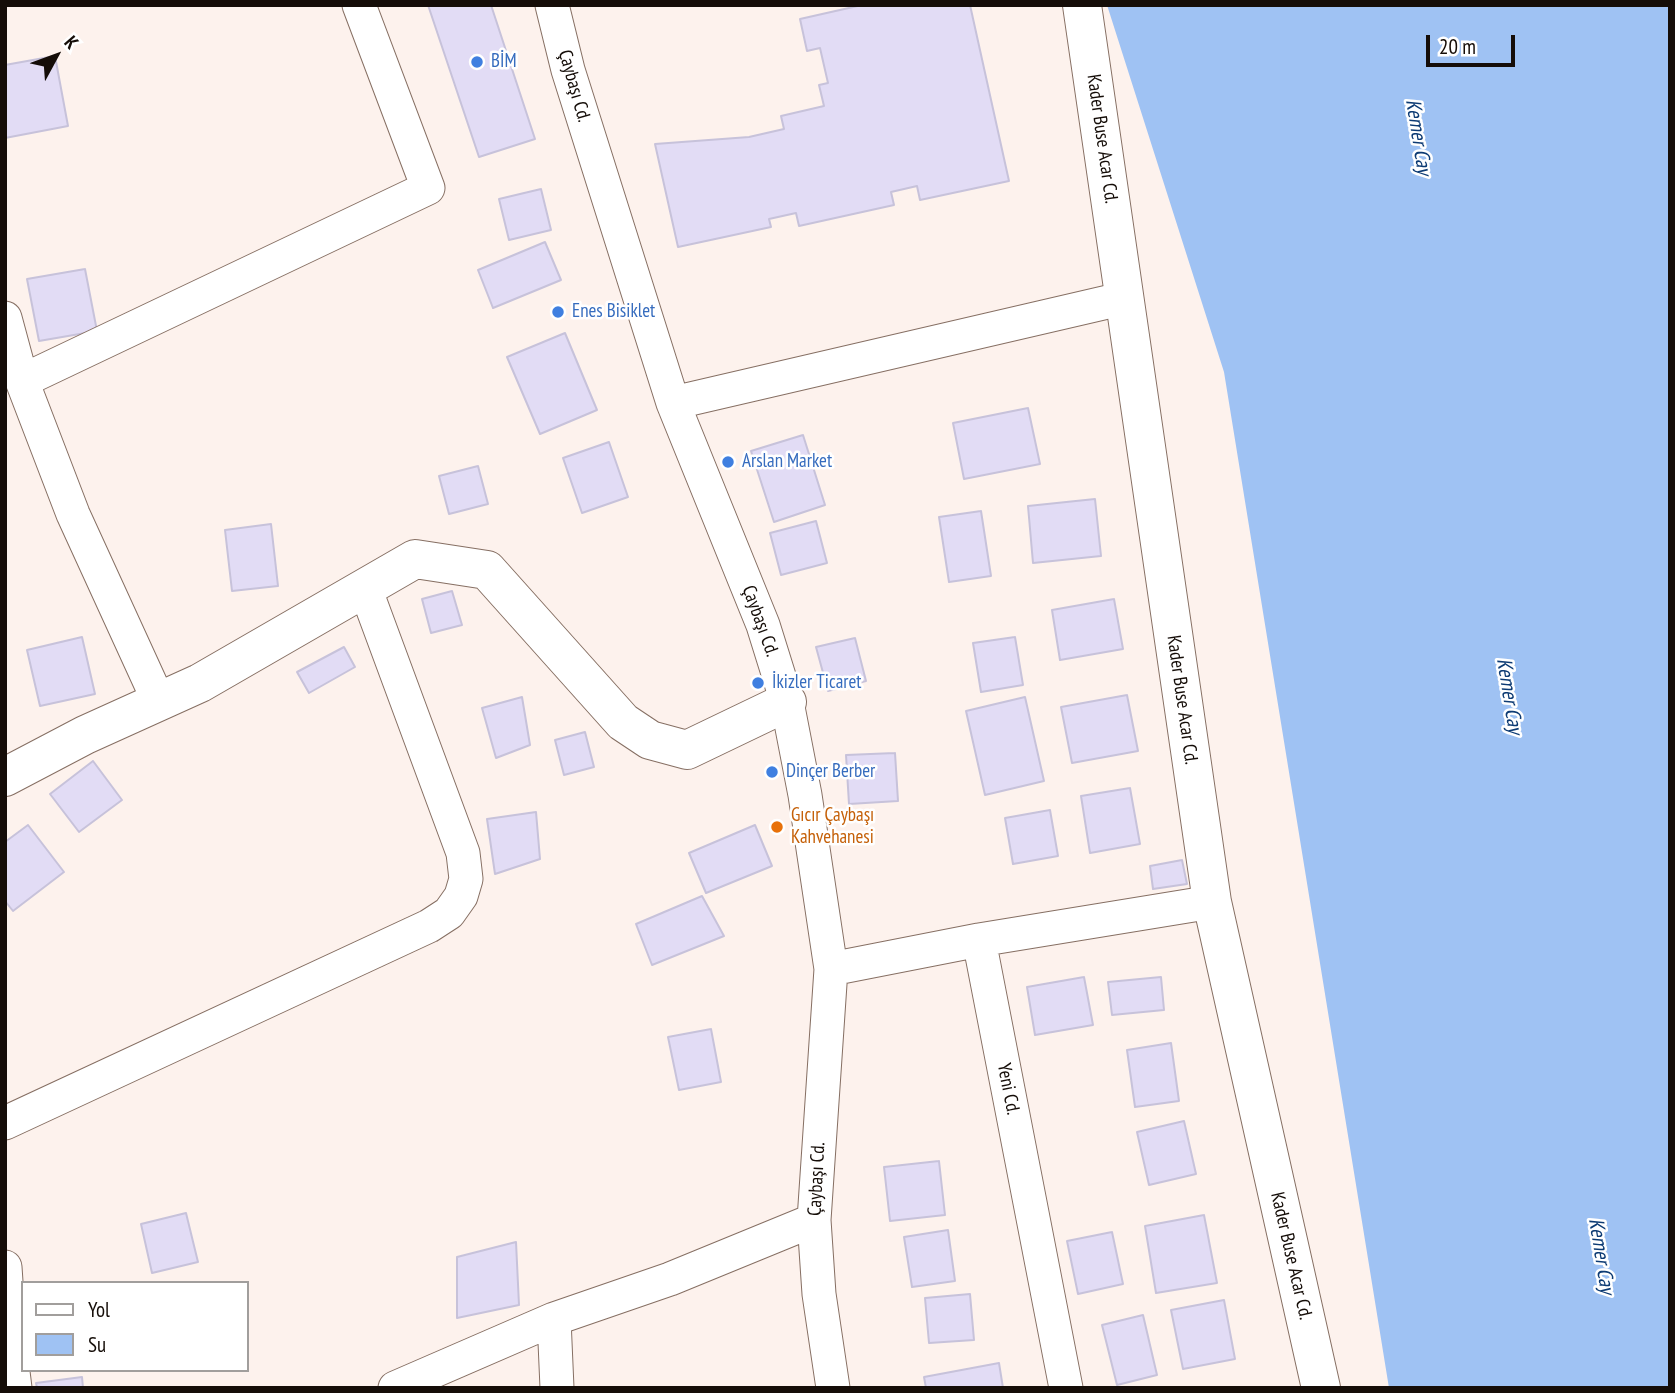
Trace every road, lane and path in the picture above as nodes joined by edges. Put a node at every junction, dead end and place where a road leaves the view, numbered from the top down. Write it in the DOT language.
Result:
graph roads {
  1 [pos="359,5"];
  2 [pos="552,5"];
  3 [pos="1082,5"];
  4 [pos="1125,298"];
  5 [pos="5,318"];
  6 [pos="22,381"];
  7 [pos="673,403"];
  8 [pos="365,588"];
  9 [pos="159,702"];
  10 [pos="787,702"];
  11 [pos="5,777"];
  12 [pos="1212,902"];
  13 [pos="979,940"];
  14 [pos="831,969"];
  15 [pos="5,1123"];
  16 [pos="814,1220"];
  17 [pos="5,1267"];
  18 [pos="554,1319"];
  19 [pos="15,1388"];
  20 [pos="395,1388"];
  21 [pos="557,1388"];
  22 [pos="833,1388"];
  23 [pos="1066,1388"];
  24 [pos="1321,1388"];
  1 -- 6 [label="street"];
  2 -- 7 [label="street, Çaybaşı Cd."];
  3 -- 4 [label="street, Kader Buse Acar Cd."];
  4 -- 7 [label="street"];
  4 -- 12 [label="street, Kader Buse Acar Cd."];
  5 -- 6 [label="street"];
  6 -- 9 [label="street"];
  7 -- 10 [label="street, Çaybaşı Cd."];
  8 -- 9 [label="street"];
  8 -- 10 [label="street"];
  8 -- 15 [label="street"];
  9 -- 11 [label="street"];
  10 -- 14 [label="street, Çaybaşı Cd."];
  12 -- 13 [label="street"];
  12 -- 24 [label="street, Kader Buse Acar Cd."];
  13 -- 14 [label="street"];
  13 -- 23 [label="street, Yeni Cd."];
  14 -- 16 [label="street, Çaybaşı Cd."];
  16 -- 18 [label="street"];
  16 -- 22 [label="street, Çaybaşı Cd."];
  17 -- 19 [label="street"];
  18 -- 20 [label="street"];
  18 -- 21 [label="street"];
}
